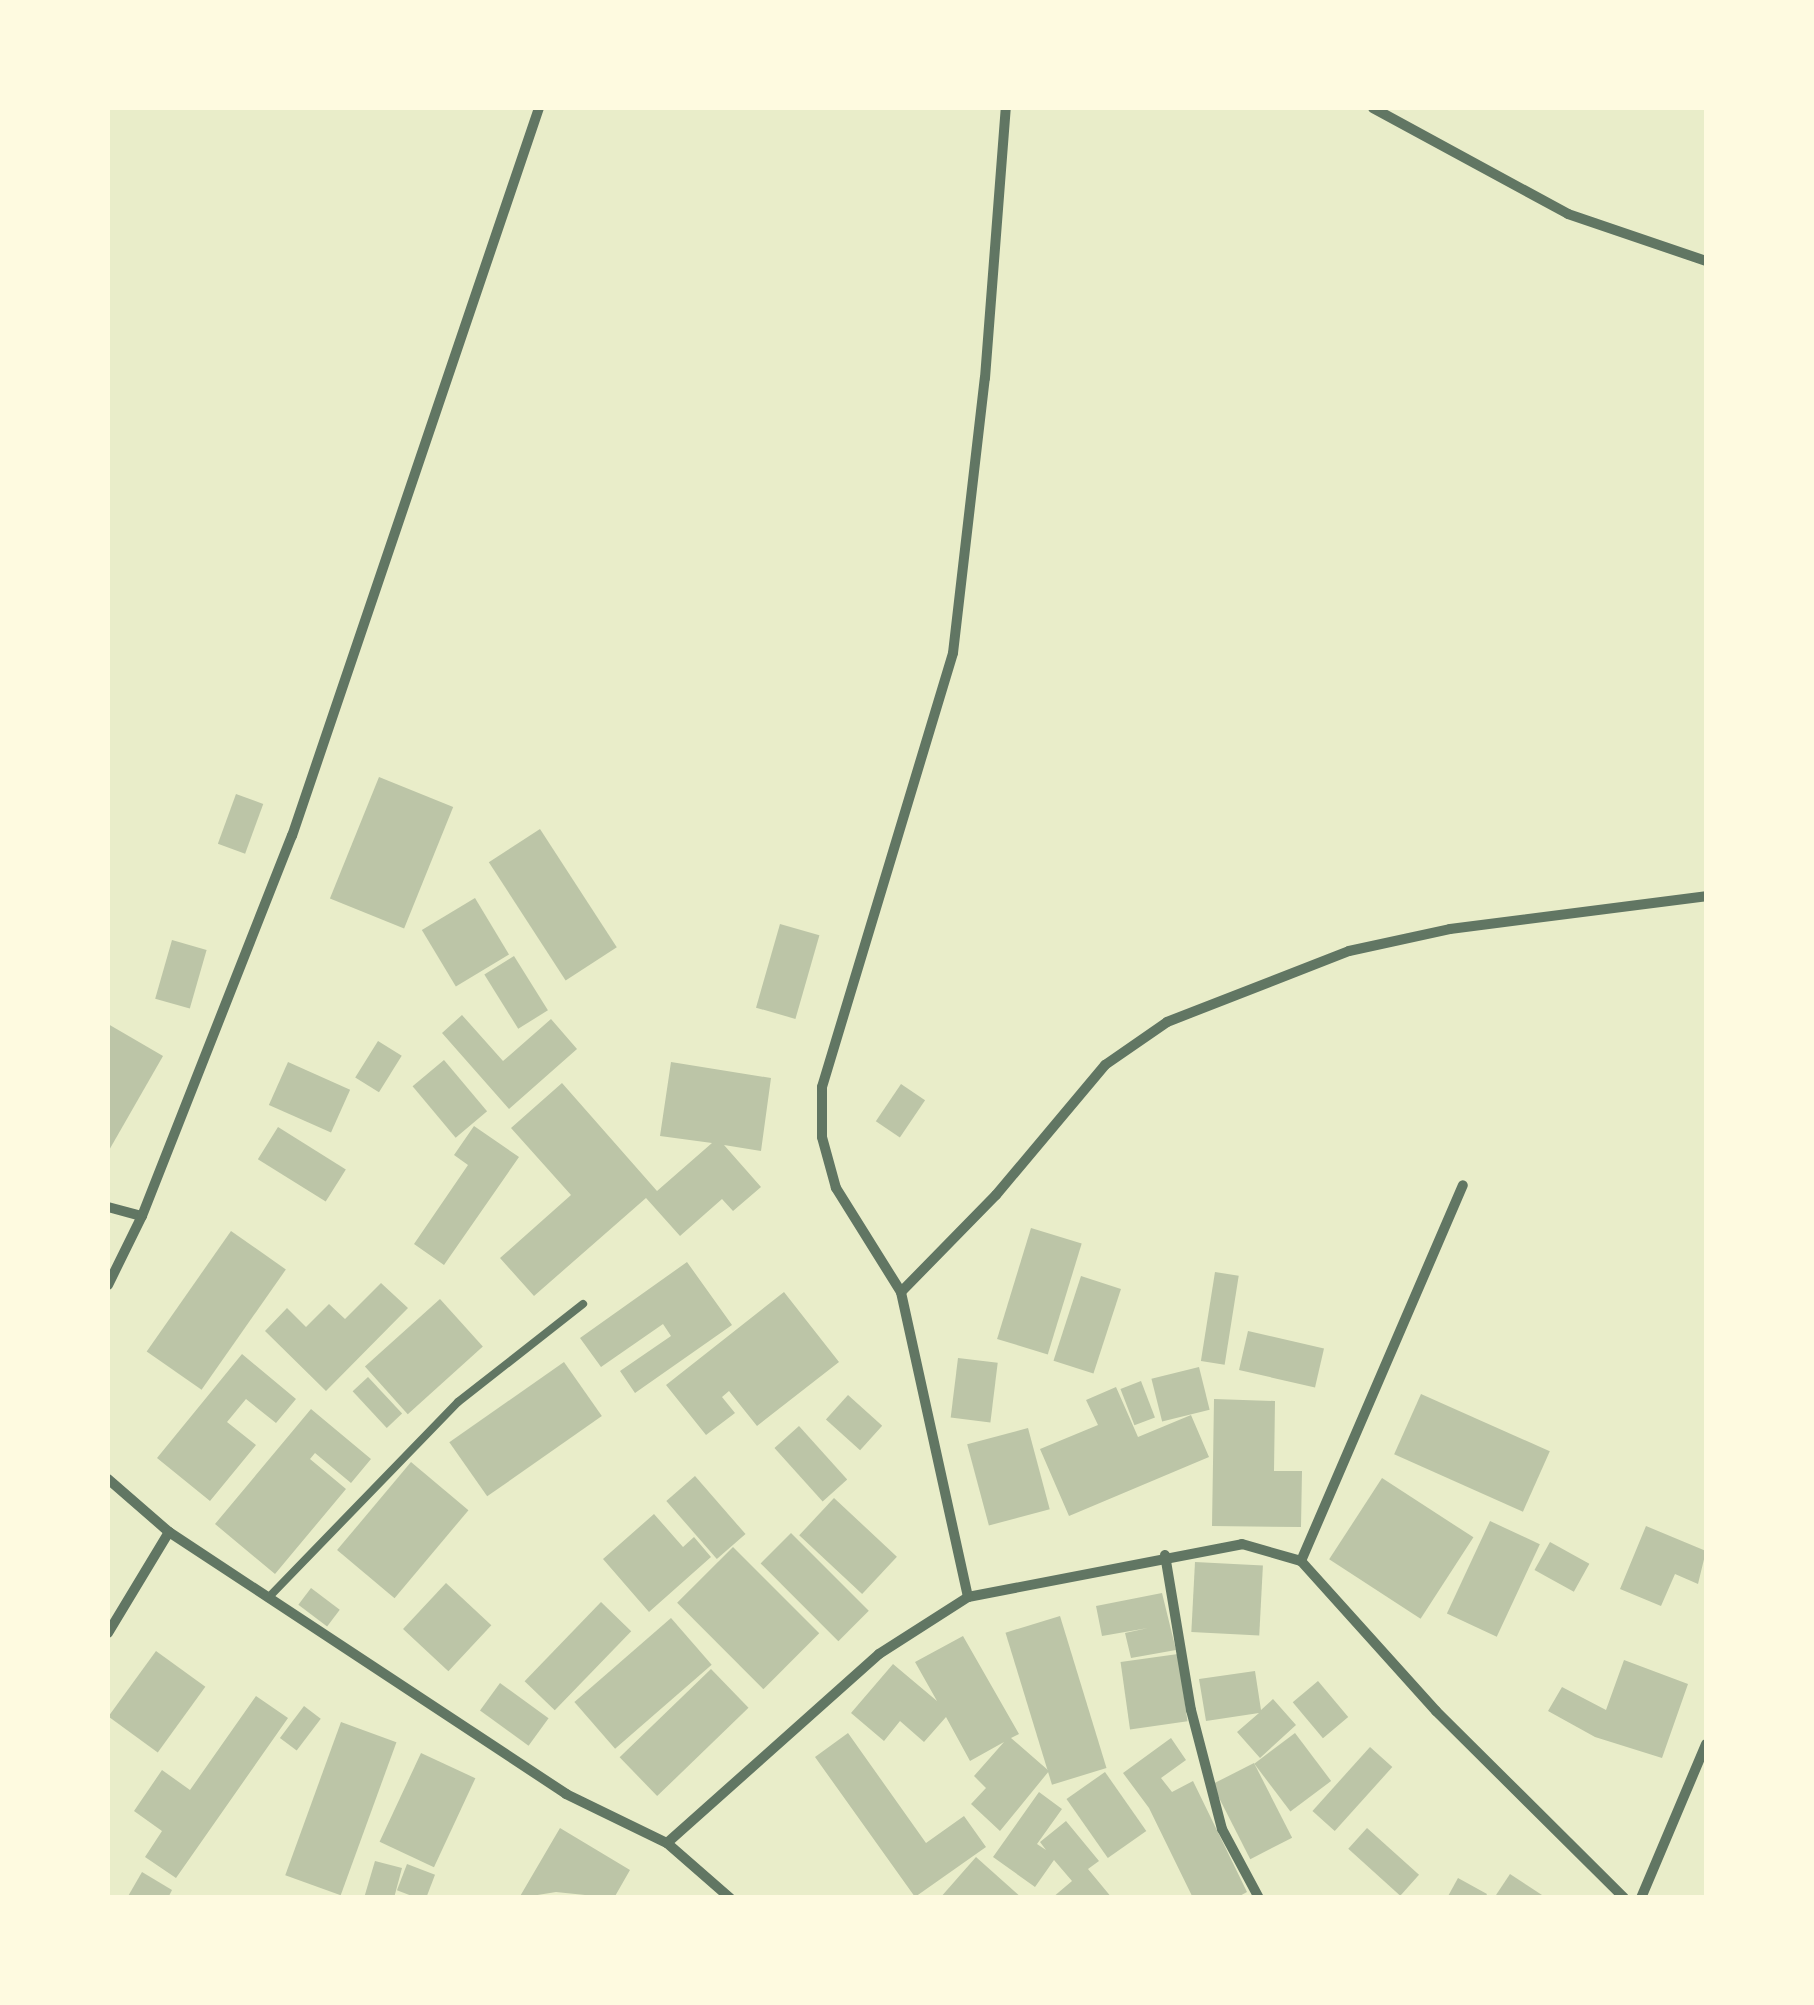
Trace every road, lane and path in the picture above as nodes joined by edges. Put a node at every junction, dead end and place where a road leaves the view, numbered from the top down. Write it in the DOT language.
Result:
graph roads {
  1 [pos="539,108"];
  2 [pos="1006,108"];
  3 [pos="1374,108"];
  4 [pos="1706,261"];
  5 [pos="1706,896"];
  6 [pos="1463,1185"];
  7 [pos="108,1208"];
  8 [pos="142,1216"];
  9 [pos="108,1284"];
  10 [pos="901,1292"];
  11 [pos="583,1304"];
  12 [pos="108,1479"];
  13 [pos="169,1532"];
  14 [pos="1164,1554"];
  15 [pos="1301,1561"];
  16 [pos="268,1598"];
  17 [pos="968,1598"];
  18 [pos="108,1632"];
  19 [pos="1706,1744"];
  20 [pos="667,1843"];
  21 [pos="730,1898"];
  22 [pos="1258,1898"];
  23 [pos="1624,1898"];
  24 [pos="1641,1898"];
  1 -- 8 [label="street"];
  2 -- 10 [label="street"];
  3 -- 4 [label="street"];
  5 -- 10 [label="street"];
  6 -- 15 [label="street"];
  7 -- 8 [label="street"];
  8 -- 9 [label="street"];
  10 -- 17 [label="street"];
  11 -- 16 [label="lane"];
  12 -- 13 [label="street"];
  13 -- 16 [label="street"];
  13 -- 18 [label="street"];
  14 -- 15 [label="street"];
  14 -- 17 [label="street"];
  14 -- 22 [label="street"];
  15 -- 23 [label="street"];
  16 -- 20 [label="street"];
  17 -- 20 [label="street"];
  19 -- 24 [label="street"];
  20 -- 21 [label="street"];
}
